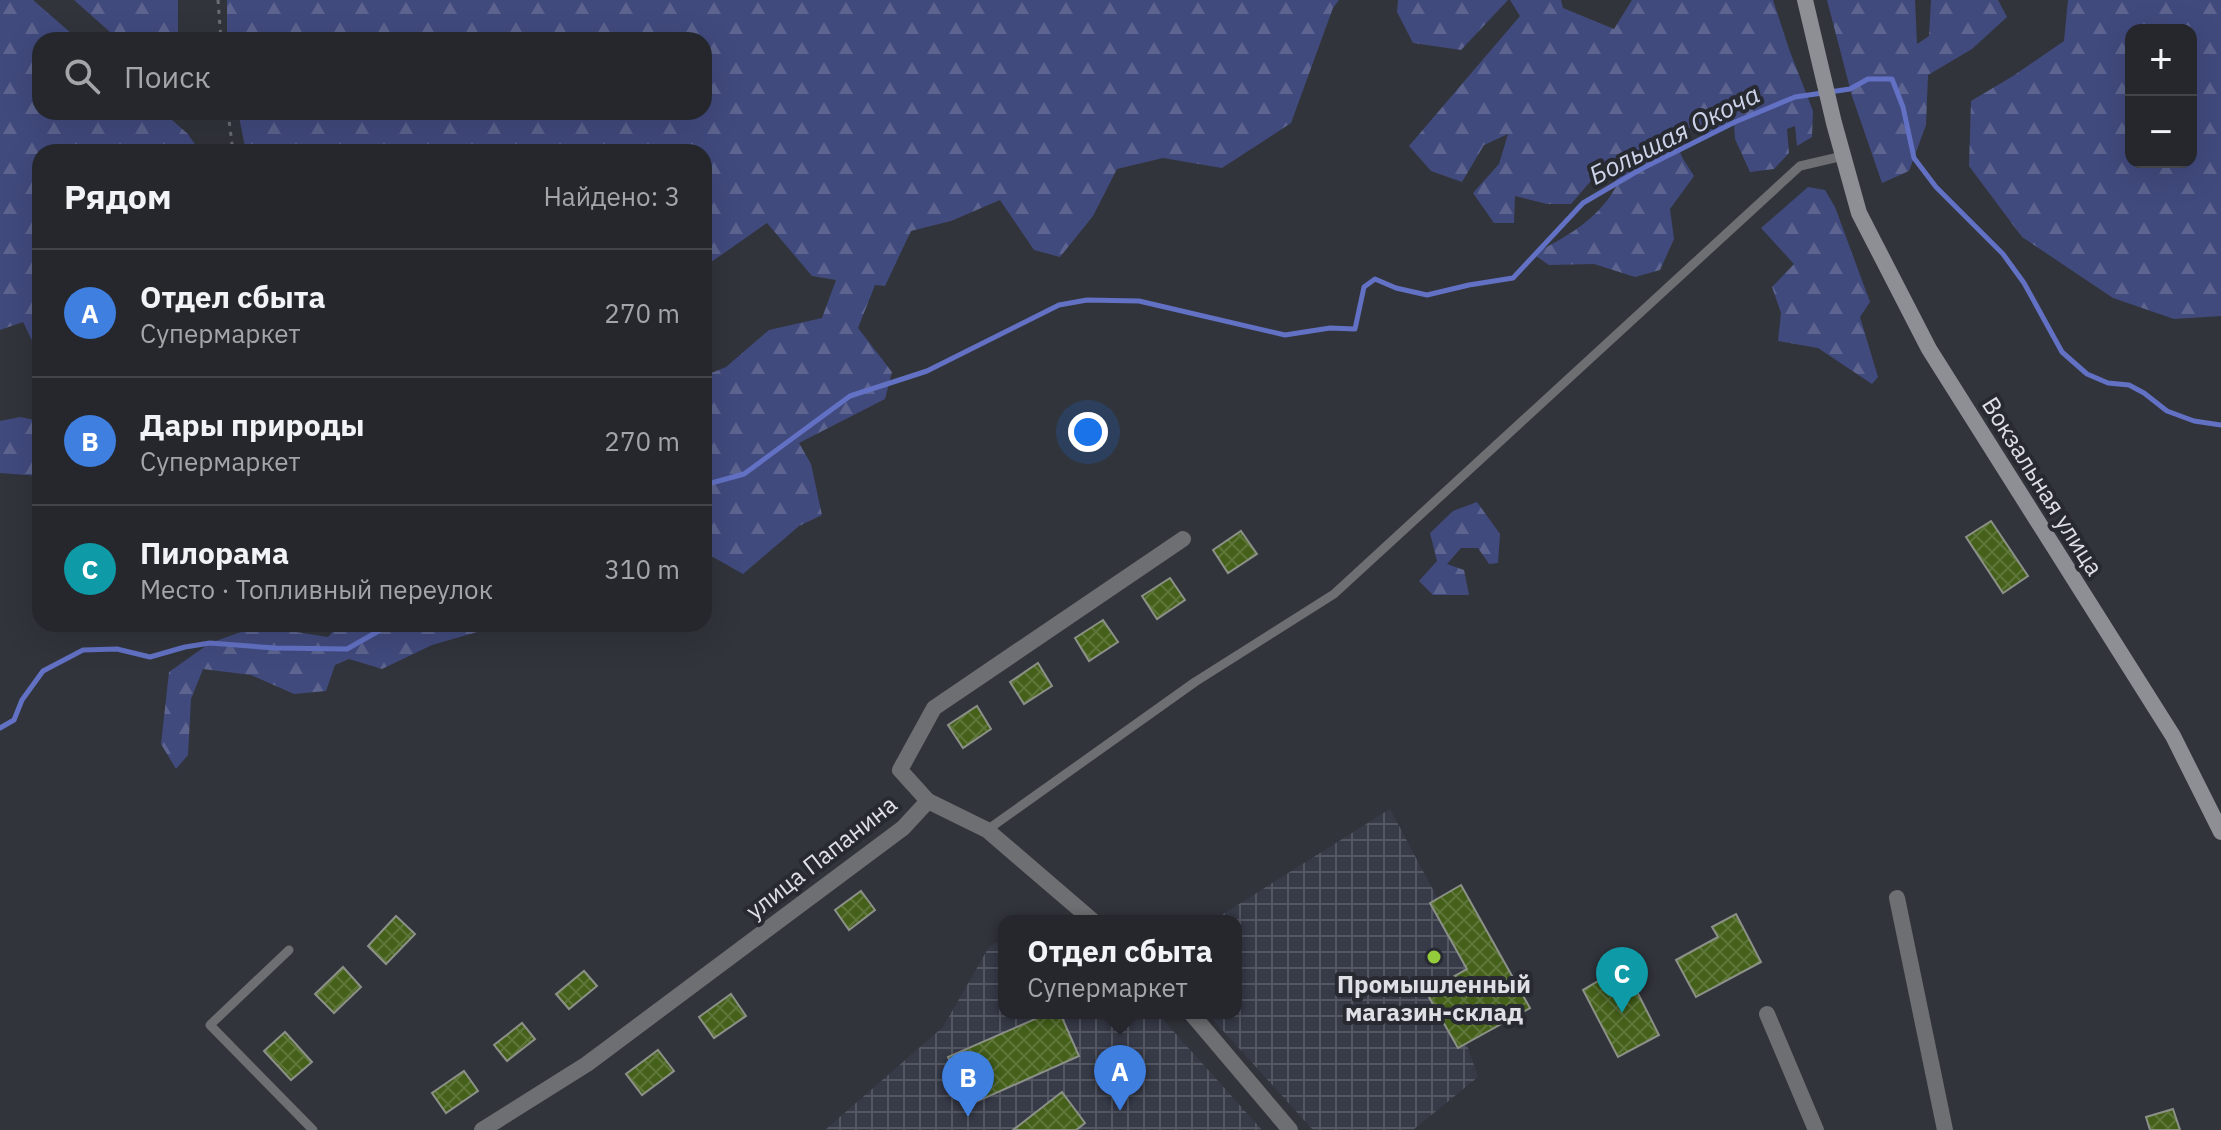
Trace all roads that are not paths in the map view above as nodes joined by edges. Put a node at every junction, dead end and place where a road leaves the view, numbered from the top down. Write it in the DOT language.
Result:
graph roads {
  1 [pos="1805,0"];
  2 [pos="1843,156"];
  3 [pos="1183,539"];
  4 [pos="928,801"];
  5 [pos="987,830"];
  6 [pos="2221,832"];
  7 [pos="1897,898"];
  8 [pos="1086,915"];
  9 [pos="289,950"];
  10 [pos="1767,1014"];
  11 [pos="1196,1019"];
  12 [pos="313,1130"];
  13 [pos="482,1130"];
  14 [pos="1290,1130"];
  15 [pos="1816,1130"];
  16 [pos="1945,1130"];
  1 -- 2 [label="main road, Вокзальная улица"];
  2 -- 5 [label="lane"];
  2 -- 6 [label="main road, Вокзальная улица"];
  3 -- 4 [label="street, улица Папанина"];
  4 -- 5 [label="street"];
  4 -- 13 [label="street, улица Папанина"];
  5 -- 8 [label="street"];
  7 -- 16 [label="street"];
  9 -- 12 [label="lane"];
  10 -- 15 [label="street"];
  11 -- 14 [label="street"];
}
